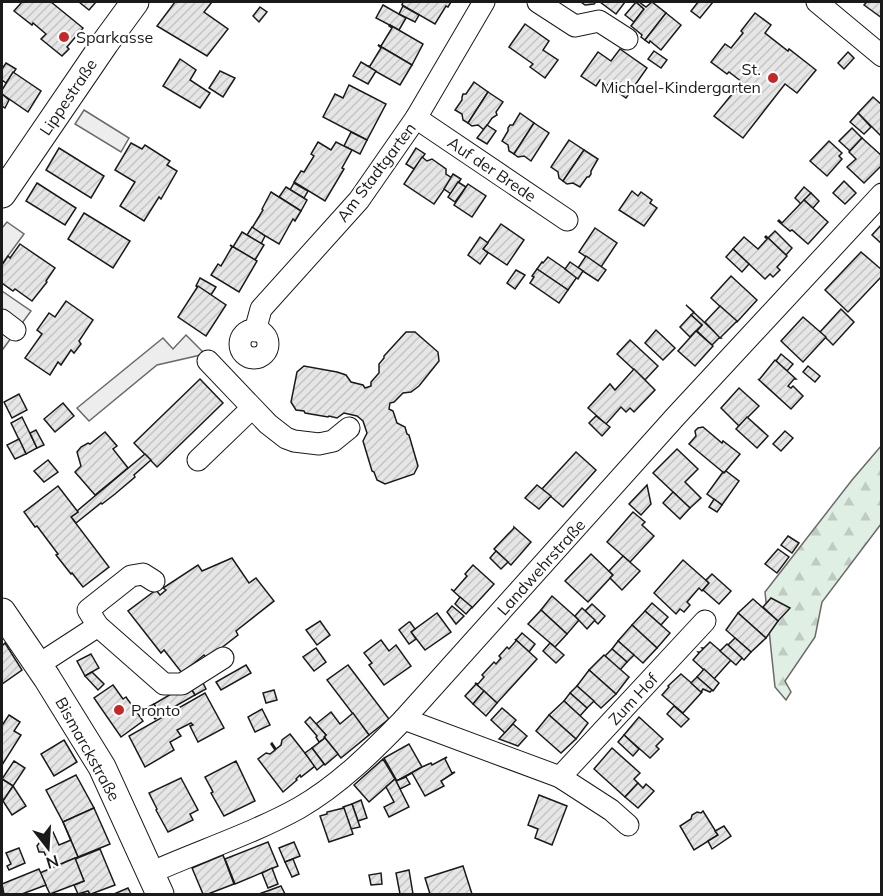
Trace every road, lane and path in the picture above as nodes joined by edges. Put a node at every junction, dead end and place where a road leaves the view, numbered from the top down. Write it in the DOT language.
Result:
graph roads {
  1 [pos="135,2"];
  2 [pos="484,2"];
  3 [pos="538,2"];
  4 [pos="817,2"];
  5 [pos="627,39"];
  6 [pos="882,56"];
  7 [pos="416,118"];
  8 [pos="2,194"];
  9 [pos="882,194"];
  10 [pos="567,220"];
  11 [pos="255,331"];
  12 [pos="208,361"];
  13 [pos="252,408"];
  14 [pos="350,428"];
  15 [pos="198,460"];
  16 [pos="154,580"];
  17 [pos="4,621"];
  18 [pos="705,621"];
  19 [pos="98,626"];
  20 [pos="223,658"];
  21 [pos="38,665"];
  22 [pos="404,718"];
  23 [pos="560,777"];
  24 [pos="628,825"];
  25 [pos="155,884"];
  1 -- 8 [label="main road, Lippestraße"];
  2 -- 7 [label="street, Am Stadtgarten"];
  3 -- 5 [label="street"];
  4 -- 6 [label="street"];
  7 -- 10 [label="street, Auf der Brede"];
  7 -- 11 [label="street, Am Stadtgarten"];
  9 -- 22 [label="street, Landwehrstraße"];
  12 -- 13 [label="street"];
  13 -- 14 [label="street"];
  13 -- 15 [label="street"];
  16 -- 19 [label="street"];
  17 -- 21 [label="main road, Bismarckstraße"];
  18 -- 23 [label="street, Zum Hof"];
  19 -- 20 [label="street"];
  19 -- 21 [label="street"];
  21 -- 25 [label="main road, Bismarckstraße"];
  22 -- 23 [label="street"];
  22 -- 25 [label="street, Landwehrstraße"];
  23 -- 24 [label="street"];
}
